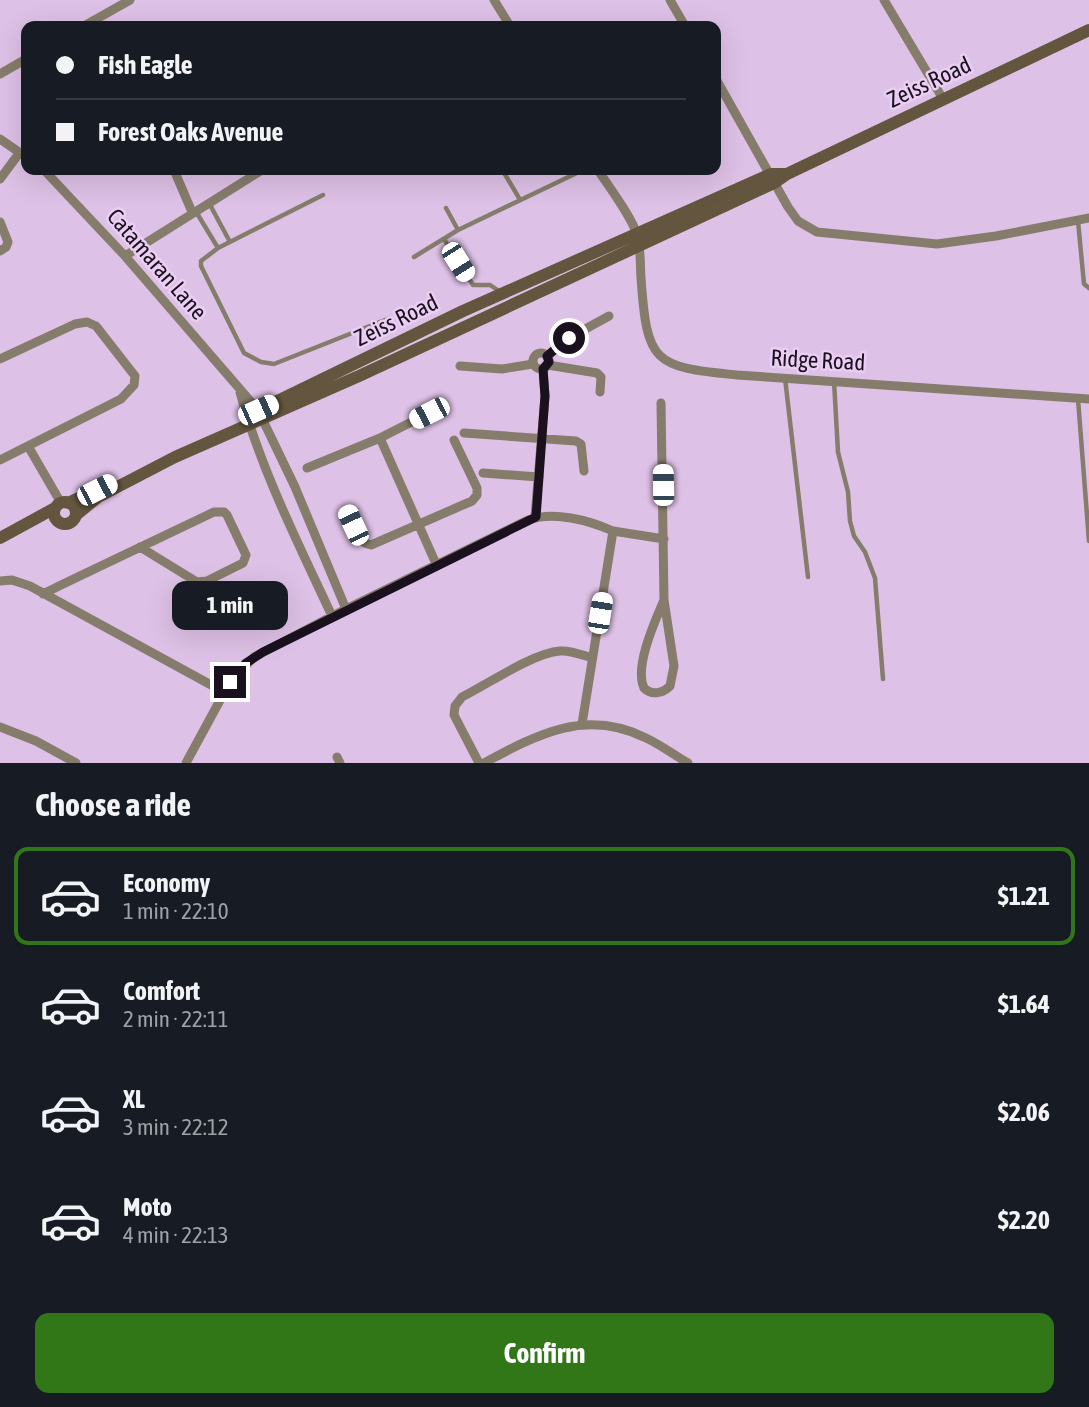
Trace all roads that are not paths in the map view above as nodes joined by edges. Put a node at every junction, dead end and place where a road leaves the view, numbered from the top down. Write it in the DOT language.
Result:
graph roads {
  1 [pos="130,0"];
  2 [pos="494,0"];
  3 [pos="670,0"];
  4 [pos="884,0"];
  5 [pos="93,21"];
  6 [pos="507,21"];
  7 [pos="682,21"];
  8 [pos="1089,30"];
  9 [pos="21,63"];
  10 [pos="0,75"];
  11 [pos="721,88"];
  12 [pos="943,99"];
  13 [pos="0,139"];
  14 [pos="21,153"];
  15 [pos="21,156"];
  16 [pos="49,175"];
  17 [pos="176,175"];
  18 [pos="254,175"];
  19 [pos="505,175"];
  20 [pos="572,175"];
  21 [pos="601,175"];
  22 [pos="0,179"];
  23 [pos="773,179"];
  24 [pos="323,195"];
  25 [pos="519,198"];
  26 [pos="208,202"];
  27 [pos="446,208"];
  28 [pos="194,211"];
  29 [pos="1089,218"];
  30 [pos="1078,220"];
  31 [pos="0,222"];
  32 [pos="458,230"];
  33 [pos="637,233"];
  34 [pos="444,239"];
  35 [pos="230,243"];
  36 [pos="639,247"];
  37 [pos="218,248"];
  38 [pos="0,251"];
  39 [pos="125,256"];
  40 [pos="414,257"];
  41 [pos="1089,288"];
  42 [pos="502,293"];
  43 [pos="609,316"];
  44 [pos="390,318"];
  45 [pos="0,359"];
  46 [pos="546,363"];
  47 [pos="533,364"];
  48 [pos="460,366"];
  49 [pos="785,378"];
  50 [pos="834,380"];
  51 [pos="600,392"];
  52 [pos="1078,398"];
  53 [pos="1089,399"];
  54 [pos="661,403"];
  55 [pos="429,413"];
  56 [pos="254,417"];
  57 [pos="464,433"];
  58 [pos="380,438"];
  59 [pos="541,439"];
  60 [pos="454,440"];
  61 [pos="28,446"];
  62 [pos="0,460"];
  63 [pos="307,468"];
  64 [pos="584,471"];
  65 [pos="484,473"];
  66 [pos="539,477"];
  67 [pos="61,505"];
  68 [pos="346,510"];
  69 [pos="76,515"];
  70 [pos="536,517"];
  71 [pos="58,522"];
  72 [pos="419,524"];
  73 [pos="613,531"];
  74 [pos="12,532"];
  75 [pos="0,538"];
  76 [pos="317,539"];
  77 [pos="664,539"];
  78 [pos="1089,541"];
  79 [pos="140,547"];
  80 [pos="300,548"];
  81 [pos="437,566"];
  82 [pos="808,578"];
  83 [pos="0,581"];
  84 [pos="43,594"];
  85 [pos="664,600"];
  86 [pos="346,609"];
  87 [pos="332,616"];
  88 [pos="592,658"];
  89 [pos="883,679"];
  90 [pos="224,692"];
  91 [pos="582,724"];
  92 [pos="0,727"];
  93 [pos="76,763"];
  94 [pos="186,763"];
  95 [pos="482,763"];
  96 [pos="688,763"];
  1 -- 5 [label="street"];
  2 -- 6 [label="street"];
  3 -- 7 [label="street"];
  4 -- 12 [label="street"];
  8 -- 12 [label="street, Zeiss Road"];
  9 -- 10 [label="street"];
  11 -- 23 [label="street"];
  12 -- 23 [label="street, Zeiss Road"];
  13 -- 14 [label="street"];
  15 -- 22 [label="street"];
  16 -- 39 [label="street, Catamaran Lane"];
  17 -- 28 [label="street"];
  18 -- 26 [label="street"];
  19 -- 25 [label="lane"];
  20 -- 25 [label="lane"];
  21 -- 33 [label="street"];
  23 -- 30 [label="street"];
  23 -- 33 [label="street, Zeiss Road"];
  23 -- 36 [label="street, Zeiss Road"];
  24 -- 35 [label="lane"];
  25 -- 32 [label="lane"];
  26 -- 28 [label="street"];
  26 -- 35 [label="lane"];
  27 -- 32 [label="lane"];
  28 -- 37 [label="lane"];
  28 -- 39 [label="street"];
  29 -- 30 [label="street"];
  30 -- 41 [label="lane"];
  31 -- 38 [label="street"];
  32 -- 34 [label="lane"];
  33 -- 36 [label="street, Ridge Road"];
  33 -- 42 [label="street, Zeiss Road"];
  34 -- 40 [label="lane"];
  34 -- 42 [label="lane"];
  35 -- 37 [label="lane"];
  36 -- 49 [label="street, Ridge Road"];
  36 -- 56 [label="street, Zeiss Road"];
  37 -- 44 [label="lane"];
  39 -- 56 [label="street, Catamaran Lane"];
  42 -- 56 [label="street, Zeiss Road"];
  43 -- 46 [label="street"];
  45 -- 61 [label="street"];
  46 -- 47 [label="street"];
  46 -- 47 [label="street"];
  46 -- 51 [label="street"];
  46 -- 59 [label="street"];
  47 -- 48 [label="street"];
  49 -- 50 [label="street, Ridge Road"];
  49 -- 82 [label="lane"];
  50 -- 52 [label="street, Ridge Road"];
  50 -- 89 [label="lane"];
  52 -- 53 [label="street, Ridge Road"];
  52 -- 78 [label="lane"];
  54 -- 77 [label="street"];
  55 -- 58 [label="street"];
  56 -- 67 [label="street, Zeiss Road"];
  56 -- 69 [label="street, Zeiss Road"];
  56 -- 76 [label="street"];
  56 -- 80 [label="street"];
  57 -- 59 [label="street"];
  58 -- 63 [label="street"];
  58 -- 72 [label="street"];
  59 -- 64 [label="street"];
  59 -- 66 [label="street"];
  60 -- 72 [label="street"];
  61 -- 62 [label="street"];
  61 -- 67 [label="street"];
  65 -- 66 [label="street"];
  66 -- 70 [label="street"];
  67 -- 69 [label="street"];
  67 -- 71 [label="street"];
  67 -- 74 [label="street, Zeiss Road"];
  68 -- 72 [label="street"];
  69 -- 71 [label="street"];
  70 -- 73 [label="street"];
  70 -- 81 [label="street"];
  71 -- 74 [label="street, Zeiss Road"];
  72 -- 81 [label="street"];
  73 -- 77 [label="street"];
  73 -- 88 [label="street"];
  74 -- 75 [label="street, Zeiss Road"];
  76 -- 80 [label="street"];
  76 -- 86 [label="street"];
  77 -- 85 [label="street"];
  79 -- 79 [label="street"];
  79 -- 84 [label="street"];
  80 -- 87 [label="street"];
  81 -- 86 [label="street"];
  83 -- 84 [label="street"];
  84 -- 90 [label="street"];
  85 -- 85 [label="street"];
  86 -- 87 [label="street"];
  87 -- 90 [label="street"];
  88 -- 91 [label="street"];
  88 -- 95 [label="street"];
  90 -- 94 [label="street"];
  91 -- 95 [label="street"];
  91 -- 96 [label="street"];
  92 -- 93 [label="street"];
}
